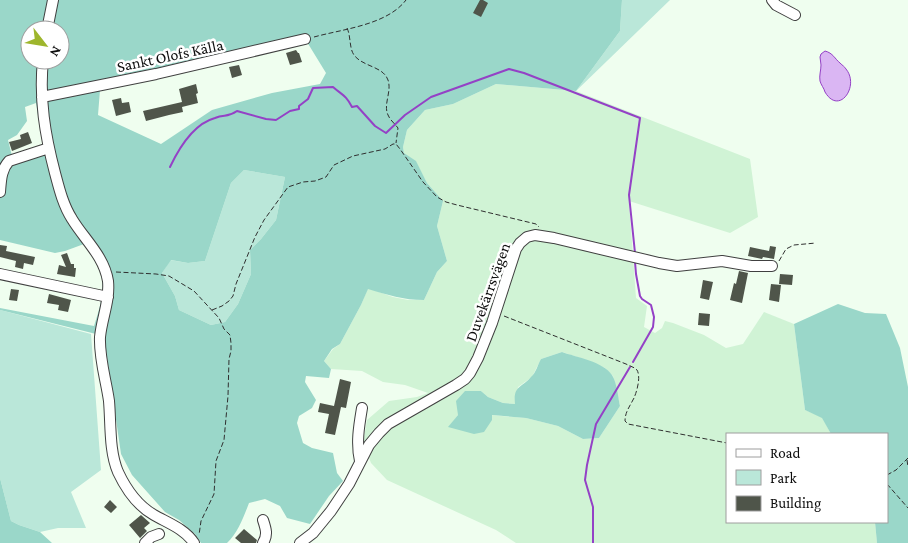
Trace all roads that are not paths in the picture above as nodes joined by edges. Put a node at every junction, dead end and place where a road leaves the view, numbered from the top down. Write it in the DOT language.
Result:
graph roads {
  1 [pos="53,0"];
  2 [pos="772,0"];
  3 [pos="795,15"];
  4 [pos="50,20"];
  5 [pos="305,39"];
  6 [pos="43,70"];
  7 [pos="42,97"];
  8 [pos="49,148"];
  9 [pos="0,192"];
  10 [pos="772,266"];
  11 [pos="0,274"];
  12 [pos="108,297"];
  13 [pos="362,408"];
  14 [pos="360,461"];
  15 [pos="263,520"];
  16 [pos="159,534"];
  17 [pos="194,542"];
  18 [pos="145,543"];
  19 [pos="263,543"];
  20 [pos="300,543"];
  1 -- 4 [label="street"];
  2 -- 3 [label="street"];
  5 -- 7 [label="street, Sankt Olofs Källa"];
  6 -- 7 [label="street"];
  7 -- 8 [label="street"];
  8 -- 9 [label="street"];
  8 -- 12 [label="street"];
  10 -- 14 [label="street, Duvekärrsvägen"];
  11 -- 12 [label="street"];
  12 -- 17 [label="street"];
  13 -- 14 [label="street"];
  14 -- 20 [label="street, Duvekärrsvägen"];
  15 -- 19 [label="street"];
  16 -- 18 [label="street"];
}
